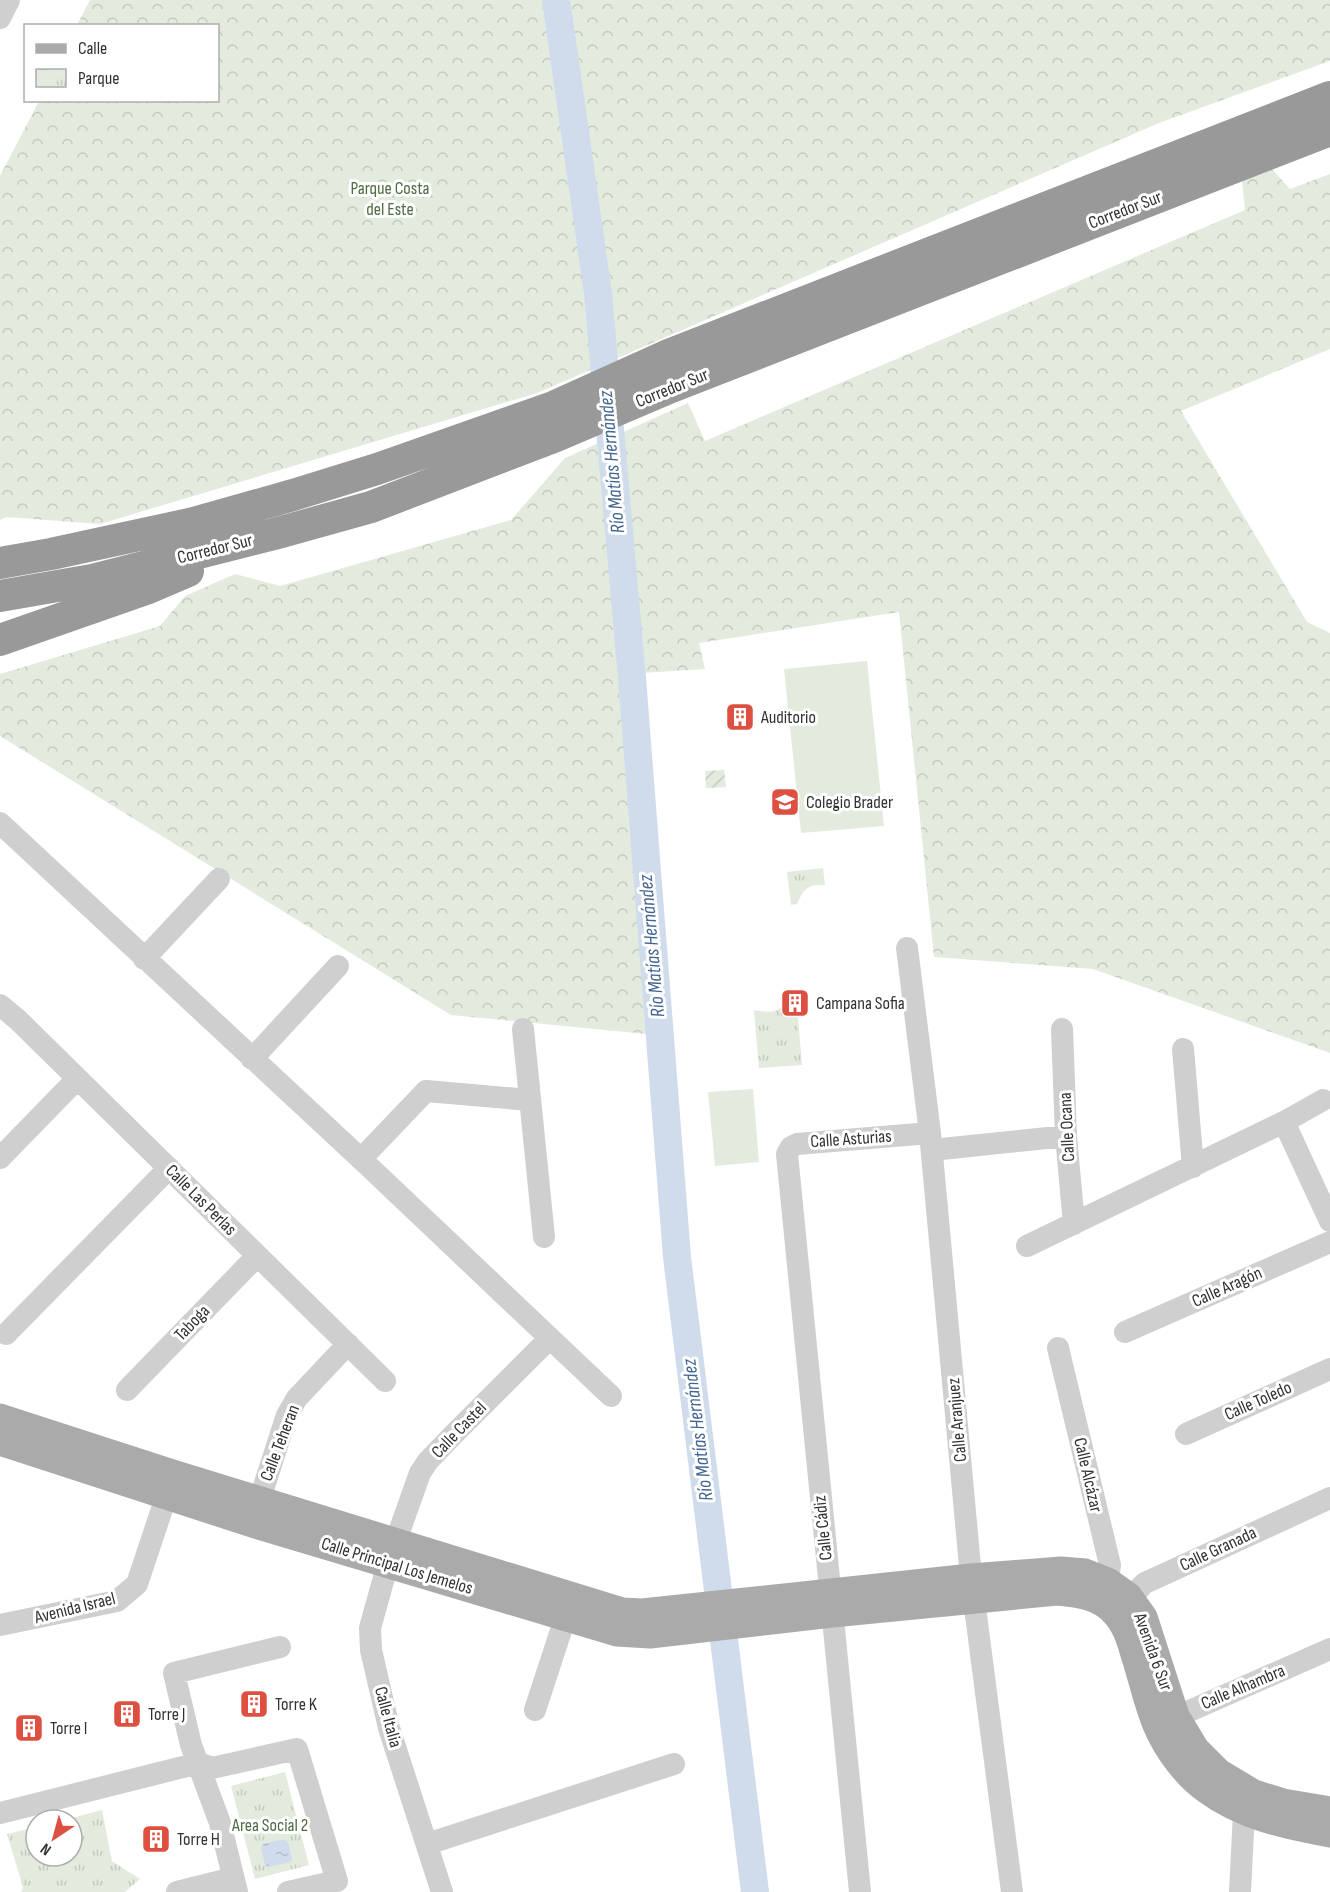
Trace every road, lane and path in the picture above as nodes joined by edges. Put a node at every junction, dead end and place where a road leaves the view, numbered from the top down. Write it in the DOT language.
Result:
graph roads {
  1 [pos="9,0"];
  2 [pos="0,18"];
  3 [pos="1330,97"];
  4 [pos="1330,130"];
  5 [pos="555,422"];
  6 [pos="274,534"];
  7 [pos="0,563"];
  8 [pos="0,596"];
  9 [pos="0,640"];
  10 [pos="0,823"];
  11 [pos="219,879"];
  12 [pos="907,948"];
  13 [pos="144,959"];
  14 [pos="338,966"];
  15 [pos="0,1005"];
  16 [pos="523,1029"];
  17 [pos="1062,1029"];
  18 [pos="1183,1049"];
  19 [pos="252,1059"];
  20 [pos="77,1078"];
  21 [pos="530,1100"];
  22 [pos="1323,1100"];
  23 [pos="1284,1122"];
  24 [pos="1066,1136"];
  25 [pos="931,1142"];
  26 [pos="0,1158"];
  27 [pos="361,1159"];
  28 [pos="788,1164"];
  29 [pos="1193,1167"];
  30 [pos="169,1168"];
  31 [pos="1330,1221"];
  32 [pos="1074,1224"];
  33 [pos="544,1237"];
  34 [pos="1330,1242"];
  35 [pos="1027,1246"];
  36 [pos="257,1256"];
  37 [pos="1125,1332"];
  38 [pos="6,1334"];
  39 [pos="550,1338"];
  40 [pos="348,1344"];
  41 [pos="1058,1348"];
  42 [pos="1330,1369"];
  43 [pos="385,1381"];
  44 [pos="127,1390"];
  45 [pos="611,1396"];
  46 [pos="0,1417"];
  47 [pos="1186,1434"];
  48 [pos="0,1442"];
  49 [pos="170,1485"];
  50 [pos="1330,1498"];
  51 [pos="256,1511"];
  52 [pos="392,1552"];
  53 [pos="973,1589"];
  54 [pos="1112,1597"];
  55 [pos="831,1604"];
  56 [pos="569,1607"];
  57 [pos="0,1625"];
  58 [pos="280,1647"];
  59 [pos="1330,1649"];
  60 [pos="535,1710"];
  61 [pos="1166,1721"];
  62 [pos="199,1763"];
  63 [pos="674,1764"];
  64 [pos="1249,1802"];
  65 [pos="1330,1810"];
  66 [pos="0,1813"];
  67 [pos="1330,1834"];
  68 [pos="427,1844"];
  69 [pos="235,1885"];
  70 [pos="177,1892"];
  71 [pos="288,1892"];
  72 [pos="442,1892"];
  73 [pos="860,1892"];
  74 [pos="1012,1892"];
  75 [pos="1240,1892"];
  1 -- 2 [label="street"];
  3 -- 5 [label="highway, Corredor Sur"];
  4 -- 5 [label="highway, Corredor Sur"];
  5 -- 6 [label="highway, Corredor Sur"];
  5 -- 7 [label="highway, Corredor Sur"];
  6 -- 8 [label="highway, Corredor Sur"];
  6 -- 9 [label="highway"];
  10 -- 13 [label="street"];
  11 -- 13 [label="street"];
  12 -- 25 [label="street, Calle Aranjuez"];
  13 -- 19 [label="street"];
  14 -- 19 [label="street"];
  15 -- 20 [label="street, Calle Las Perlas"];
  16 -- 21 [label="street"];
  17 -- 24 [label="street, Calle Ocana"];
  18 -- 29 [label="street"];
  19 -- 27 [label="street"];
  20 -- 26 [label="street"];
  20 -- 30 [label="street, Calle Las Perlas"];
  21 -- 27 [label="street"];
  21 -- 33 [label="street"];
  22 -- 23 [label="street"];
  23 -- 29 [label="street"];
  23 -- 31 [label="street"];
  24 -- 25 [label="street"];
  24 -- 32 [label="street, Calle Ocana"];
  25 -- 28 [label="street, Calle Asturias"];
  25 -- 53 [label="street, Calle Aranjuez"];
  27 -- 39 [label="street"];
  28 -- 55 [label="street, Calle Cádiz"];
  29 -- 32 [label="street"];
  30 -- 36 [label="street, Calle Las Perlas"];
  30 -- 38 [label="street"];
  32 -- 35 [label="street"];
  34 -- 37 [label="street, Calle Aragón"];
  36 -- 40 [label="street, Calle Las Perlas"];
  36 -- 44 [label="street, Taboga"];
  39 -- 45 [label="street"];
  39 -- 52 [label="street, Calle Castel"];
  40 -- 43 [label="street, Calle Las Perlas"];
  40 -- 51 [label="street, Calle Teheran"];
  41 -- 54 [label="street, Calle Alcázar"];
  42 -- 47 [label="street, Calle Toledo"];
  46 -- 49 [label="main road, Calle Principal Los Jemelos"];
  48 -- 49 [label="main road, Calle Principal Los Jemelos"];
  49 -- 51 [label="main road, Calle Principal Los Jemelos"];
  49 -- 57 [label="street, Avenida Israel"];
  50 -- 54 [label="street, Calle Granada"];
  51 -- 52 [label="main road, Calle Principal Los Jemelos"];
  52 -- 56 [label="main road, Calle Principal Los Jemelos"];
  52 -- 68 [label="street, Calle Italia"];
  53 -- 54 [label="main road"];
  53 -- 55 [label="main road"];
  53 -- 74 [label="street, Calle Aranjuez"];
  54 -- 61 [label="main road, Avenida 6 Sur"];
  55 -- 56 [label="main road, Calle Principal Los Jemelos"];
  55 -- 73 [label="street, Calle Cádiz"];
  56 -- 60 [label="street"];
  58 -- 62 [label="street"];
  59 -- 61 [label="street, Calle Alhambra"];
  61 -- 64 [label="main road, Avenida 6 Sur"];
  62 -- 66 [label="street"];
  62 -- 69 [label="street"];
  62 -- 71 [label="street"];
  63 -- 68 [label="street"];
  64 -- 65 [label="main road, Avenida 6 Sur"];
  64 -- 67 [label="main road, Avenida 6 Sur"];
  64 -- 75 [label="street"];
  68 -- 72 [label="street, Calle Italia"];
  69 -- 70 [label="street"];
}
